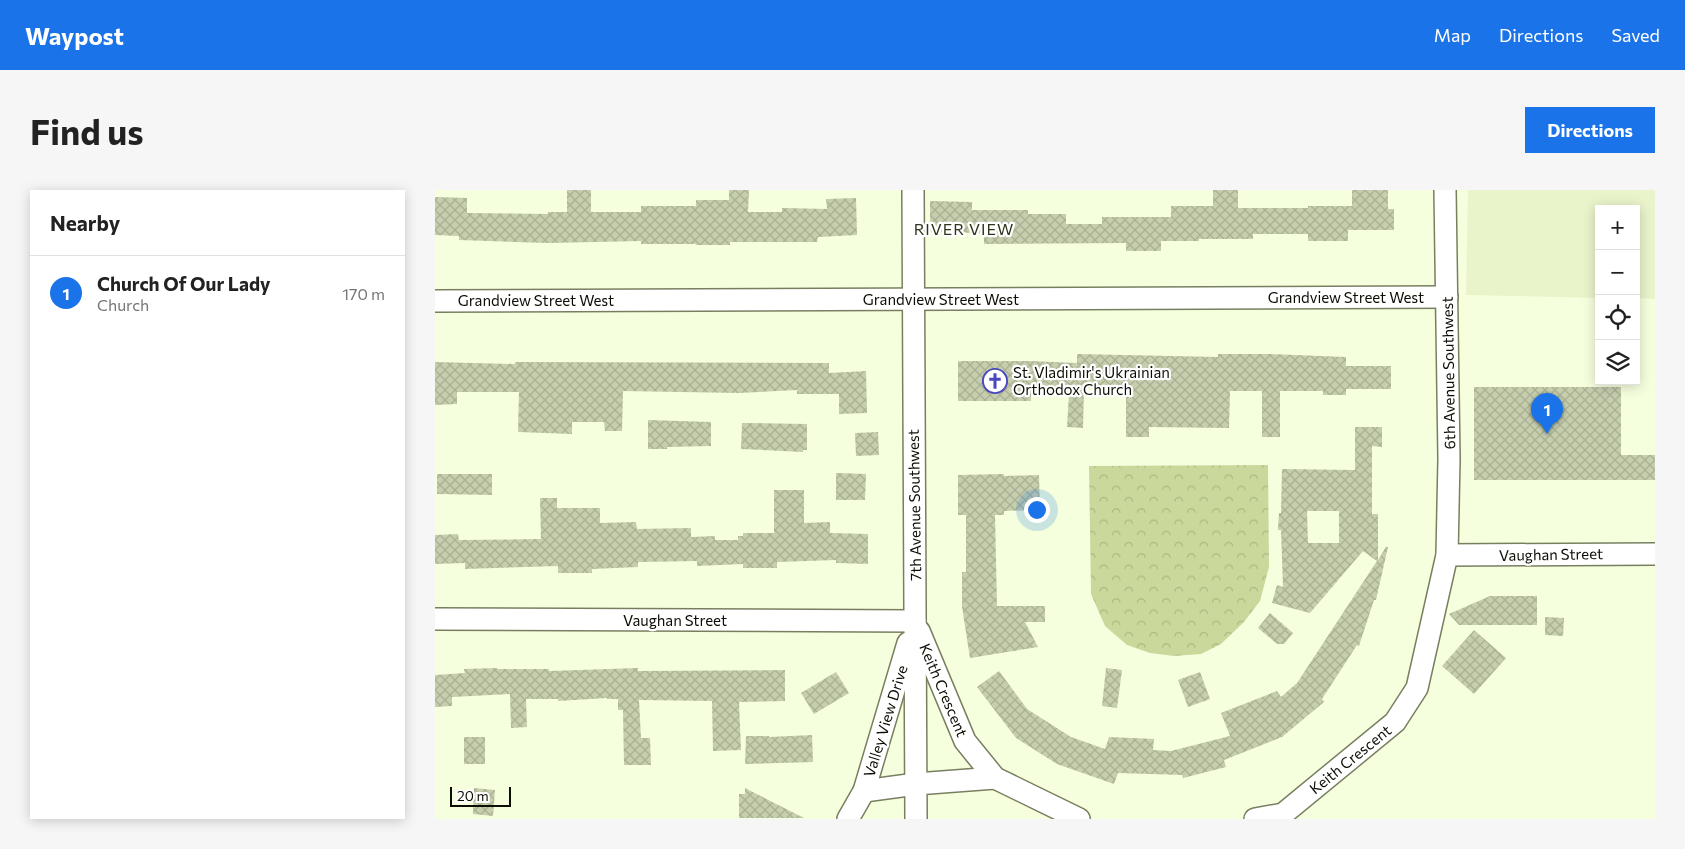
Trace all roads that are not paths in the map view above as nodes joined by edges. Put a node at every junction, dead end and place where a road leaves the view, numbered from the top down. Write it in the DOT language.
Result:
graph roads {
  1 [pos="913,190"];
  2 [pos="1445,190"];
  3 [pos="1447,297"];
  4 [pos="912,299"];
  5 [pos="435,301"];
  6 [pos="1655,554"];
  7 [pos="1447,555"];
  8 [pos="435,619"];
  9 [pos="915,621"];
  10 [pos="995,778"];
  11 [pos="916,784"];
  12 [pos="864,791"];
  13 [pos="848,819"];
  14 [pos="916,819"];
  15 [pos="1079,819"];
  16 [pos="1255,819"];
  1 -- 4 [label="street, 7th Avenue Southwest"];
  2 -- 3 [label="street, 6th Avenue Southwest"];
  3 -- 4 [label="street, Grandview Street West"];
  3 -- 7 [label="street, 6th Avenue Southwest"];
  4 -- 5 [label="street, Grandview Street West"];
  4 -- 9 [label="street, 7th Avenue Southwest"];
  6 -- 7 [label="street, Vaughan Street"];
  7 -- 16 [label="street, Keith Crescent"];
  8 -- 9 [label="street, Vaughan Street"];
  9 -- 10 [label="street, Keith Crescent"];
  9 -- 11 [label="street, 7th Avenue Southwest"];
  9 -- 12 [label="street, Valley View Drive"];
  10 -- 11 [label="street"];
  10 -- 15 [label="street, Keith Crescent"];
  11 -- 12 [label="street"];
  11 -- 14 [label="street, 7th Avenue Southwest"];
  12 -- 13 [label="street, Valley View Drive"];
}
